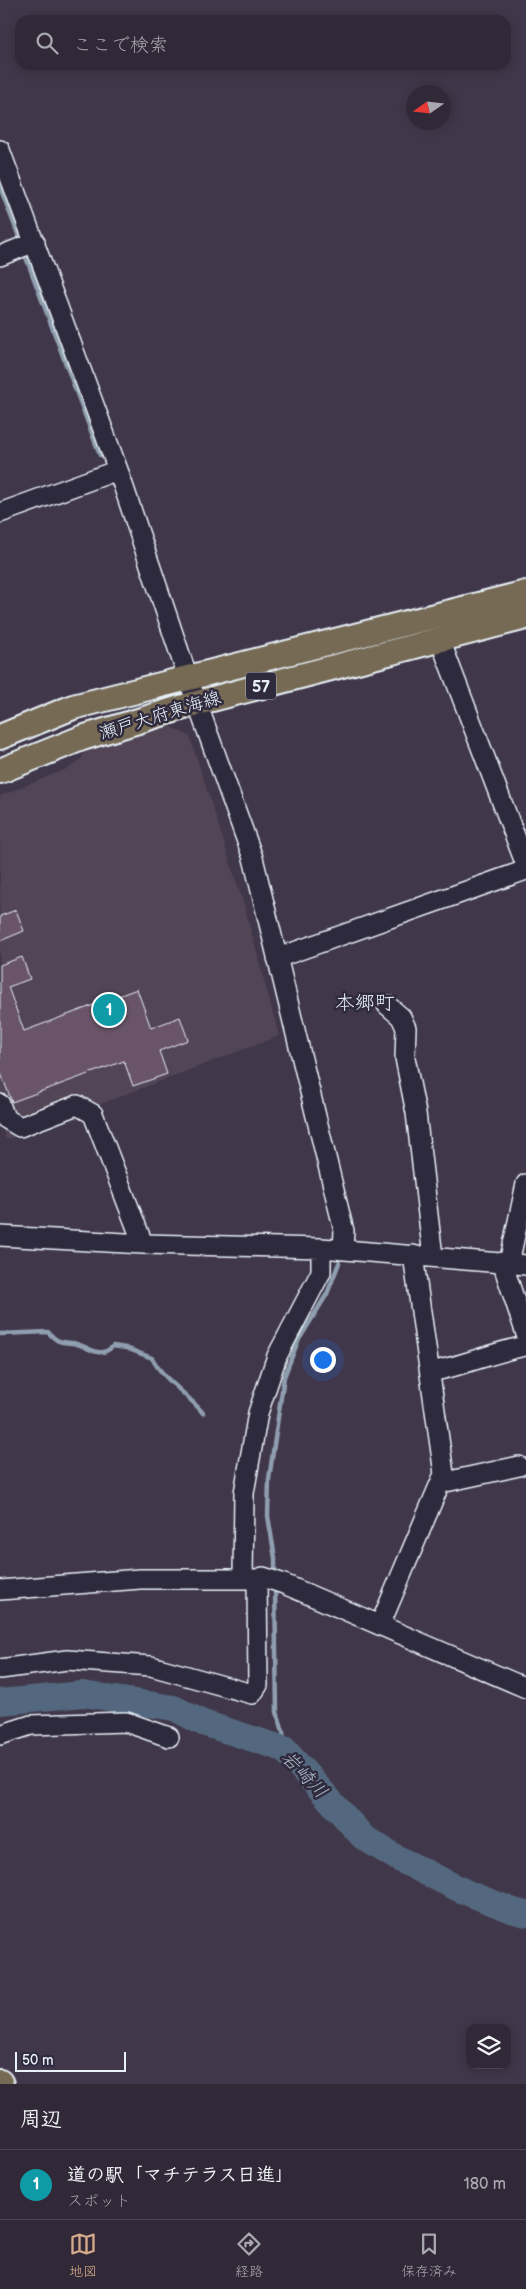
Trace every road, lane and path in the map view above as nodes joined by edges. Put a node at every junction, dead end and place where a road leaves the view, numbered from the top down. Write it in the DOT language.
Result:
graph roads {
  1 [pos="0,150"];
  2 [pos="35,242"];
  3 [pos="0,256"];
  4 [pos="118,470"];
  5 [pos="0,513"];
  6 [pos="526,592"];
  7 [pos="526,617"];
  8 [pos="440,640"];
  9 [pos="188,678"];
  10 [pos="197,703"];
  11 [pos="0,737"];
  12 [pos="0,771"];
  13 [pos="526,865"];
  14 [pos="526,870"];
  15 [pos="277,958"];
  16 [pos="387,1005"];
  17 [pos="0,1104"];
  18 [pos="526,1184"];
  19 [pos="0,1236"];
  20 [pos="143,1244"];
  21 [pos="321,1248"];
  22 [pos="343,1250"];
  23 [pos="413,1255"];
  24 [pos="433,1257"];
  25 [pos="512,1263"];
  26 [pos="526,1334"];
  27 [pos="526,1346"];
  28 [pos="430,1372"];
  29 [pos="519,1466"];
  30 [pos="441,1483"];
  31 [pos="254,1578"];
  32 [pos="0,1590"];
  33 [pos="380,1625"];
  34 [pos="0,1668"];
  35 [pos="526,1688"];
  36 [pos="0,1735"];
  37 [pos="169,1738"];
  1 -- 2 [label="street"];
  2 -- 3 [label="street"];
  2 -- 4 [label="street"];
  4 -- 5 [label="street"];
  4 -- 9 [label="street"];
  6 -- 9 [label="main road, 瀬戸大府東海線 / 57"];
  7 -- 8 [label="main road, 瀬戸大府東海線 / 57"];
  8 -- 10 [label="main road, 瀬戸大府東海線 / 57"];
  8 -- 13 [label="street"];
  9 -- 10 [label="street"];
  9 -- 11 [label="main road, 瀬戸大府東海線 / 57"];
  10 -- 12 [label="main road, 瀬戸大府東海線 / 57"];
  10 -- 15 [label="street"];
  14 -- 15 [label="street"];
  15 -- 22 [label="street"];
  16 -- 24 [label="street"];
  17 -- 20 [label="street"];
  18 -- 25 [label="street"];
  19 -- 20 [label="street"];
  20 -- 21 [label="street"];
  21 -- 22 [label="street"];
  21 -- 31 [label="street"];
  22 -- 23 [label="street"];
  23 -- 24 [label="street"];
  23 -- 28 [label="street"];
  24 -- 25 [label="street"];
  25 -- 26 [label="street"];
  27 -- 28 [label="street"];
  28 -- 30 [label="street"];
  29 -- 30 [label="street"];
  30 -- 33 [label="street"];
  31 -- 32 [label="street"];
  31 -- 33 [label="street"];
  31 -- 34 [label="street"];
  33 -- 35 [label="street"];
  36 -- 37 [label="street"];
}
